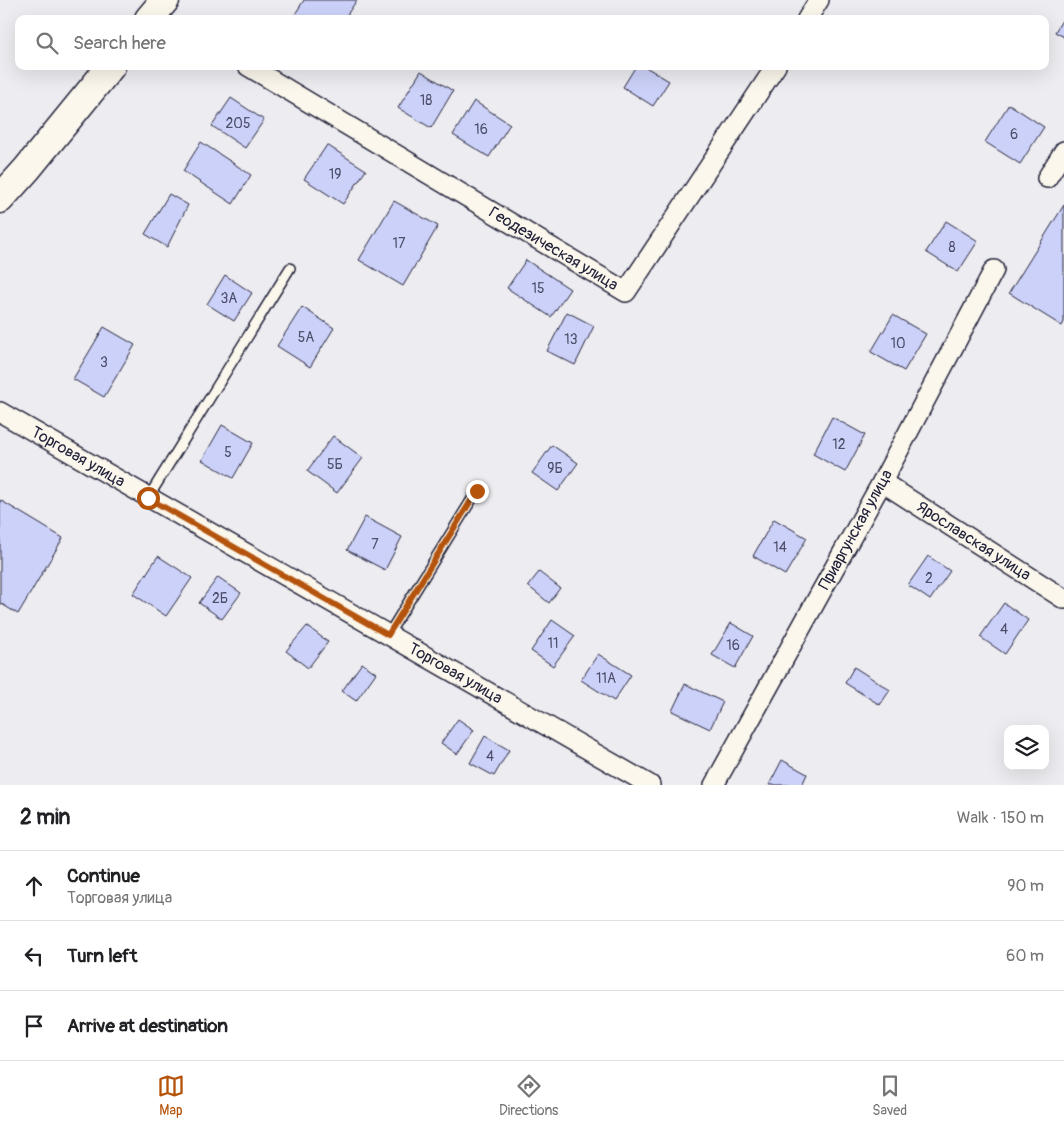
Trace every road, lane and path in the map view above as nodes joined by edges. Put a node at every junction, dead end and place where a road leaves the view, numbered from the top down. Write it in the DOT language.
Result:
graph roads {
  1 [pos="819,0"];
  2 [pos="810,15"];
  3 [pos="108,70"];
  4 [pos="255,70"];
  5 [pos="773,70"];
  6 [pos="1064,151"];
  7 [pos="1047,178"];
  8 [pos="0,199"];
  9 [pos="290,268"];
  10 [pos="994,270"];
  11 [pos="0,412"];
  12 [pos="882,482"];
  13 [pos="477,491"];
  14 [pos="148,498"];
  15 [pos="1064,599"];
  16 [pos="388,635"];
  17 [pos="650,785"];
  18 [pos="714,785"];
  1 -- 2 [label="street"];
  3 -- 8 [label="highway"];
  4 -- 5 [label="street, Геодезическая улица"];
  6 -- 7 [label="street"];
  9 -- 14 [label="lane"];
  10 -- 12 [label="street, Приаргунская улица"];
  11 -- 14 [label="street, Торговая улица"];
  12 -- 15 [label="street, Ярославская улица"];
  12 -- 18 [label="street, Приаргунская улица"];
  13 -- 16 [label="lane"];
  14 -- 16 [label="street, Торговая улица"];
  16 -- 17 [label="street, Торговая улица"];
}
